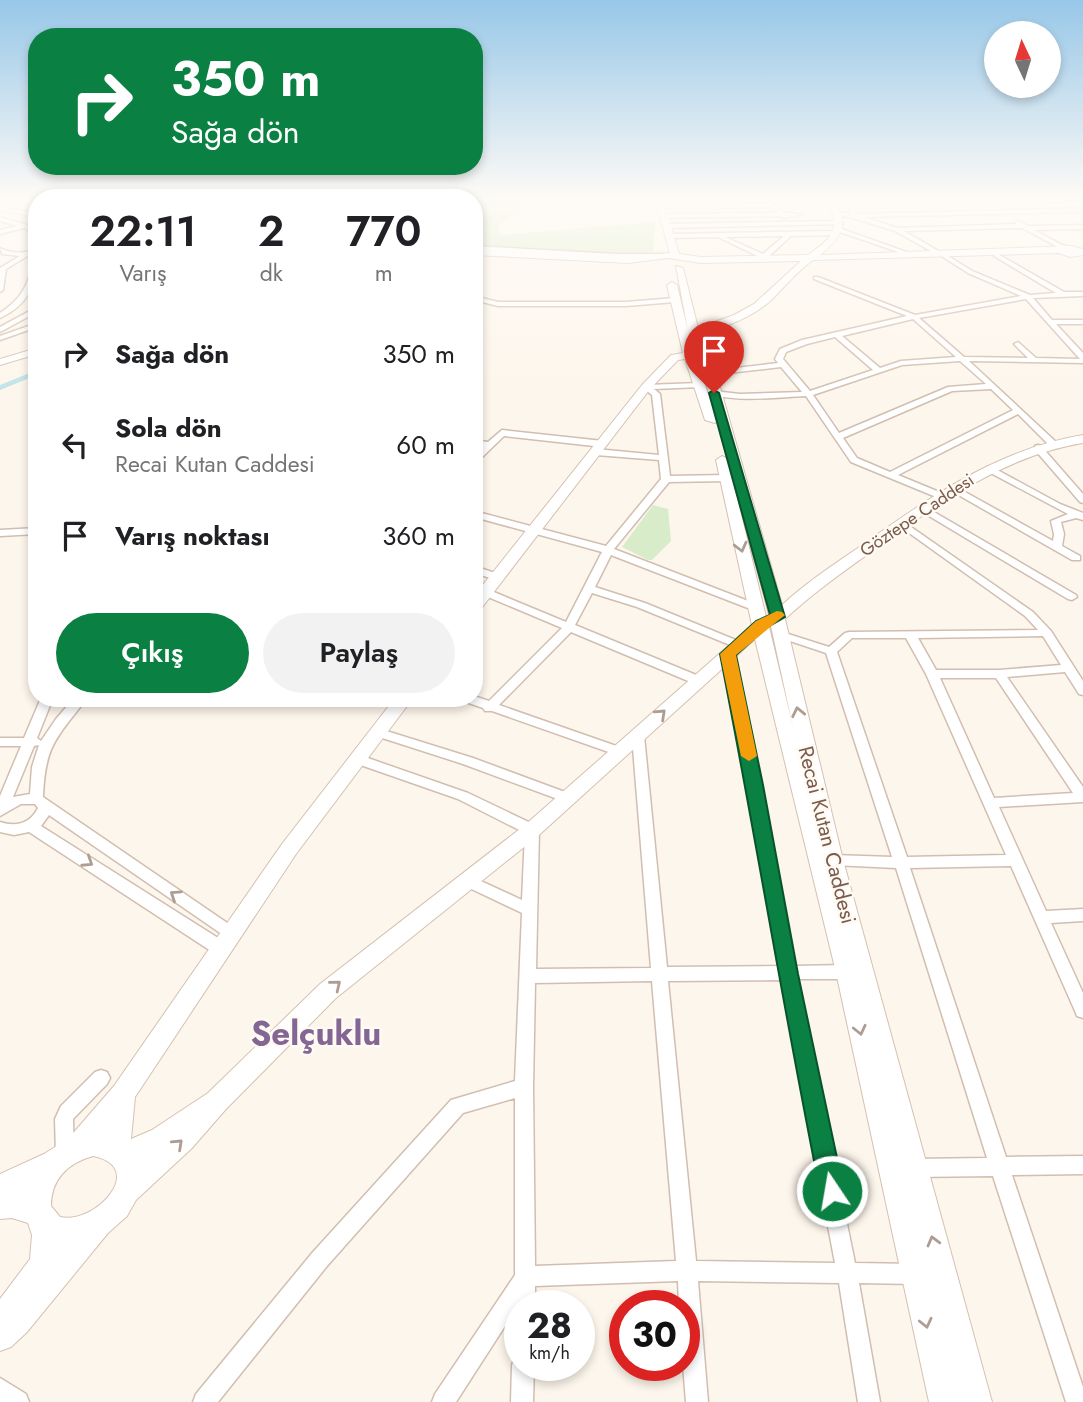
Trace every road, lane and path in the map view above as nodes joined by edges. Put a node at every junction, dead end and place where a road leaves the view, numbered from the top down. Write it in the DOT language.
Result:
graph roads {
  1 [pos="672,265"];
  2 [pos="673,265"];
  3 [pos="800,265"];
  4 [pos="959,265"];
  5 [pos="1014,265"];
  6 [pos="1,268"];
  7 [pos="816,278"];
  8 [pos="28,289"];
  9 [pos="0,290"];
  10 [pos="1063,294"];
  11 [pos="1083,294"];
  12 [pos="1027,296"];
  13 [pos="24,298"];
  14 [pos="28,298"];
  15 [pos="483,300"];
  16 [pos="675,300"];
  17 [pos="28,314"];
  18 [pos="0,316"];
  19 [pos="912,316"];
  20 [pos="1050,321"];
  21 [pos="1083,322"];
  22 [pos="28,328"];
  23 [pos="0,330"];
  24 [pos="837,335"];
  25 [pos="0,338"];
  26 [pos="1018,344"];
  27 [pos="1072,345"];
  28 [pos="1083,346"];
  29 [pos="28,354"];
  30 [pos="963,359"];
  31 [pos="1083,359"];
  32 [pos="1034,360"];
  33 [pos="698,361"];
  34 [pos="0,362"];
  35 [pos="783,365"];
  36 [pos="879,370"];
  37 [pos="993,386"];
  38 [pos="646,387"];
  39 [pos="808,394"];
  40 [pos="1018,411"];
  41 [pos="837,437"];
  42 [pos="1082,440"];
  43 [pos="483,444"];
  44 [pos="1053,444"];
  45 [pos="490,445"];
  46 [pos="600,448"];
  47 [pos="1038,448"];
  48 [pos="483,452"];
  49 [pos="664,458"];
  50 [pos="990,469"];
  51 [pos="892,474"];
  52 [pos="727,478"];
  53 [pos="666,479"];
  54 [pos="947,492"];
  55 [pos="1083,500"];
  56 [pos="922,508"];
  57 [pos="1078,516"];
  58 [pos="483,517"];
  59 [pos="901,523"];
  60 [pos="28,531"];
  61 [pos="531,531"];
  62 [pos="0,533"];
  63 [pos="1057,547"];
  64 [pos="608,550"];
  65 [pos="1076,558"];
  66 [pos="483,572"];
  67 [pos="497,577"];
  68 [pos="588,588"];
  69 [pos="485,593"];
  70 [pos="483,596"];
  71 [pos="1072,597"];
  72 [pos="770,617"];
  73 [pos="569,627"];
  74 [pos="1047,633"];
  75 [pos="910,635"];
  76 [pos="734,649"];
  77 [pos="831,652"];
  78 [pos="1068,668"];
  79 [pos="932,674"];
  80 [pos="999,674"];
  81 [pos="697,680"];
  82 [pos="1083,691"];
  83 [pos="483,705"];
  84 [pos="43,707"];
  85 [pos="74,707"];
  86 [pos="398,707"];
  87 [pos="489,708"];
  88 [pos="380,733"];
  89 [pos="638,736"];
  90 [pos="48,740"];
  91 [pos="0,742"];
  92 [pos="28,742"];
  93 [pos="620,752"];
  94 [pos="357,759"];
  95 [pos="1083,797"];
  96 [pos="568,798"];
  97 [pos="40,801"];
  98 [pos="991,803"];
  99 [pos="1,810"];
  100 [pos="0,827"];
  101 [pos="23,829"];
  102 [pos="532,830"];
  103 [pos="0,840"];
  104 [pos="833,860"];
  105 [pos="1016,860"];
  106 [pos="901,863"];
  107 [pos="468,881"];
  108 [pos="528,909"];
  109 [pos="1083,915"];
  110 [pos="1042,917"];
  111 [pos="226,941"];
  112 [pos="848,972"];
  113 [pos="787,974"];
  114 [pos="526,976"];
  115 [pos="660,976"];
  116 [pos="1083,1011"];
  117 [pos="101,1078"];
  118 [pos="524,1087"];
  119 [pos="123,1094"];
  120 [pos="217,1101"];
  121 [pos="121,1151"];
  122 [pos="66,1155"];
  123 [pos="1083,1165"];
  124 [pos="999,1167"];
  125 [pos="914,1168"];
  126 [pos="0,1188"];
  127 [pos="128,1190"];
  128 [pos="0,1205"];
  129 [pos="39,1215"];
  130 [pos="99,1223"];
  131 [pos="687,1271"];
  132 [pos="849,1272"];
  133 [pos="915,1274"];
  134 [pos="526,1276"];
  135 [pos="526,1290"];
  136 [pos="0,1325"];
  137 [pos="0,1336"];
  138 [pos="523,1381"];
  139 [pos="0,1390"];
  140 [pos="18,1402"];
  141 [pos="204,1402"];
  142 [pos="443,1402"];
  143 [pos="522,1402"];
  144 [pos="697,1402"];
  145 [pos="869,1402"];
  146 [pos="945,1402"];
  147 [pos="976,1402"];
  148 [pos="1076,1402"];
  1 -- 16 [label="main road, Recai Kutan Caddesi"];
  2 -- 33 [label="main road, Recai Kutan Caddesi"];
  3 -- 33 [label="main road"];
  4 -- 12 [label="street"];
  5 -- 10 [label="street"];
  6 -- 9 [label="street"];
  7 -- 19 [label="street"];
  8 -- 13 [label="street"];
  10 -- 11 [label="street"];
  10 -- 12 [label="street"];
  12 -- 19 [label="street"];
  12 -- 20 [label="street"];
  13 -- 14 [label="street"];
  13 -- 18 [label="street"];
  15 -- 16 [label="street"];
  16 -- 33 [label="main road, Recai Kutan Caddesi"];
  17 -- 23 [label="street"];
  19 -- 24 [label="street"];
  19 -- 30 [label="street"];
  20 -- 21 [label="street"];
  20 -- 27 [label="street"];
  22 -- 25 [label="street"];
  24 -- 35 [label="street"];
  24 -- 36 [label="street"];
  26 -- 32 [label="street"];
  27 -- 28 [label="street"];
  27 -- 31 [label="street"];
  29 -- 34 [label="main road"];
  30 -- 32 [label="street"];
  30 -- 36 [label="street"];
  30 -- 37 [label="street"];
  31 -- 32 [label="street"];
  33 -- 35 [label="street"];
  33 -- 38 [label="street"];
  33 -- 38 [label="main road"];
  33 -- 39 [label="street"];
  33 -- 52 [label="main road, Recai Kutan Caddesi"];
  33 -- 72 [label="main road, Recai Kutan Caddesi"];
  35 -- 39 [label="street"];
  36 -- 39 [label="street"];
  37 -- 40 [label="street"];
  37 -- 41 [label="street"];
  38 -- 46 [label="main road"];
  38 -- 49 [label="street"];
  39 -- 41 [label="street"];
  40 -- 44 [label="street"];
  40 -- 51 [label="street"];
  41 -- 51 [label="street"];
  42 -- 44 [label="main road, Göztepe Caddesi"];
  43 -- 45 [label="street"];
  44 -- 47 [label="main road, Göztepe Caddesi"];
  45 -- 46 [label="street"];
  45 -- 48 [label="street"];
  46 -- 49 [label="street"];
  46 -- 61 [label="main road"];
  47 -- 50 [label="main road, Göztepe Caddesi"];
  47 -- 55 [label="street"];
  49 -- 53 [label="street"];
  50 -- 54 [label="main road, Göztepe Caddesi"];
  50 -- 57 [label="street"];
  51 -- 54 [label="street"];
  52 -- 53 [label="street"];
  52 -- 72 [label="main road, Recai Kutan Caddesi, one-way"];
  53 -- 64 [label="street"];
  54 -- 56 [label="main road, Göztepe Caddesi"];
  54 -- 63 [label="street"];
  56 -- 59 [label="main road, Göztepe Caddesi"];
  56 -- 71 [label="street"];
  57 -- 63 [label="street"];
  58 -- 61 [label="street"];
  59 -- 72 [label="main road, Göztepe Caddesi"];
  59 -- 74 [label="street"];
  60 -- 62 [label="street"];
  61 -- 64 [label="street"];
  61 -- 67 [label="main road"];
  63 -- 65 [label="street"];
  64 -- 68 [label="street"];
  64 -- 72 [label="street"];
  66 -- 67 [label="street"];
  67 -- 69 [label="main road"];
  68 -- 73 [label="street"];
  68 -- 76 [label="street"];
  69 -- 70 [label="main road"];
  69 -- 73 [label="street"];
  72 -- 76 [label="main road, Göztepe Caddesi"];
  72 -- 77 [label="street"];
  104 -- 72 [label="main road, Recai Kutan Caddesi, one-way"];
  72 -- 112 [label="main road, Recai Kutan Caddesi"];
  73 -- 81 [label="street"];
  73 -- 87 [label="street"];
  74 -- 75 [label="street"];
  74 -- 78 [label="street"];
  75 -- 77 [label="street"];
  75 -- 79 [label="street"];
  76 -- 81 [label="main road, Göztepe Caddesi"];
  76 -- 113 [label="street"];
  77 -- 106 [label="street"];
  78 -- 80 [label="street"];
  78 -- 82 [label="street"];
  79 -- 80 [label="street"];
  79 -- 98 [label="street"];
  80 -- 95 [label="street"];
  89 -- 81 [label="main road, Göztepe Caddesi, one-way"];
  83 -- 87 [label="street"];
  84 -- 92 [label="street"];
  85 -- 90 [label="street"];
  86 -- 88 [label="main road"];
  87 -- 93 [label="street"];
  88 -- 94 [label="main road"];
  88 -- 96 [label="street"];
  89 -- 93 [label="main road, Göztepe Caddesi"];
  89 -- 115 [label="street"];
  90 -- 92 [label="street"];
  90 -- 97 [label="street"];
  91 -- 92 [label="street"];
  92 -- 99 [label="street"];
  93 -- 96 [label="main road, Göztepe Caddesi"];
  94 -- 102 [label="street"];
  94 -- 111 [label="main road"];
  95 -- 98 [label="street"];
  96 -- 102 [label="main road, Göztepe Caddesi"];
  97 -- 99 [label="street"];
  97 -- 101 [label="street"];
  111 -- 97 [label="street, one-way"];
  98 -- 105 [label="street"];
  100 -- 101 [label="street"];
  101 -- 103 [label="street"];
  101 -- 111 [label="street, one-way"];
  102 -- 107 [label="main road, Göztepe Caddesi"];
  102 -- 108 [label="street"];
  104 -- 106 [label="street"];
  104 -- 125 [label="main road, Recai Kutan Caddesi"];
  105 -- 106 [label="street"];
  105 -- 110 [label="street"];
  106 -- 124 [label="street"];
  107 -- 108 [label="street"];
  120 -- 107 [label="main road, Göztepe Caddesi, one-way"];
  108 -- 114 [label="street"];
  109 -- 110 [label="street"];
  110 -- 116 [label="street"];
  111 -- 119 [label="main road"];
  112 -- 113 [label="street"];
  112 -- 133 [label="main road, Recai Kutan Caddesi, one-way"];
  113 -- 115 [label="street"];
  113 -- 132 [label="street"];
  114 -- 115 [label="street"];
  114 -- 118 [label="street"];
  115 -- 131 [label="street"];
  117 -- 122 [label="street"];
  118 -- 134 [label="street"];
  118 -- 141 [label="street"];
  119 -- 121 [label="main road"];
  119 -- 122 [label="main road"];
  120 -- 121 [label="main road"];
  127 -- 120 [label="main road, one-way"];
  121 -- 122 [label="main road"];
  121 -- 127 [label="main road"];
  122 -- 126 [label="main road"];
  122 -- 129 [label="main road"];
  123 -- 124 [label="street"];
  124 -- 125 [label="street"];
  124 -- 148 [label="street"];
  147 -- 125 [label="main road, Recai Kutan Caddesi, one-way"];
  127 -- 130 [label="main road"];
  128 -- 129 [label="main road"];
  129 -- 130 [label="main road"];
  129 -- 136 [label="main road"];
  130 -- 137 [label="main road"];
  131 -- 132 [label="street"];
  131 -- 134 [label="street"];
  131 -- 144 [label="street"];
  132 -- 133 [label="street"];
  132 -- 145 [label="street"];
  133 -- 146 [label="main road, Recai Kutan Caddesi, one-way"];
  134 -- 135 [label="street"];
  134 -- 142 [label="street"];
  138 -- 143 [label="street"];
  139 -- 140 [label="street"];
}
